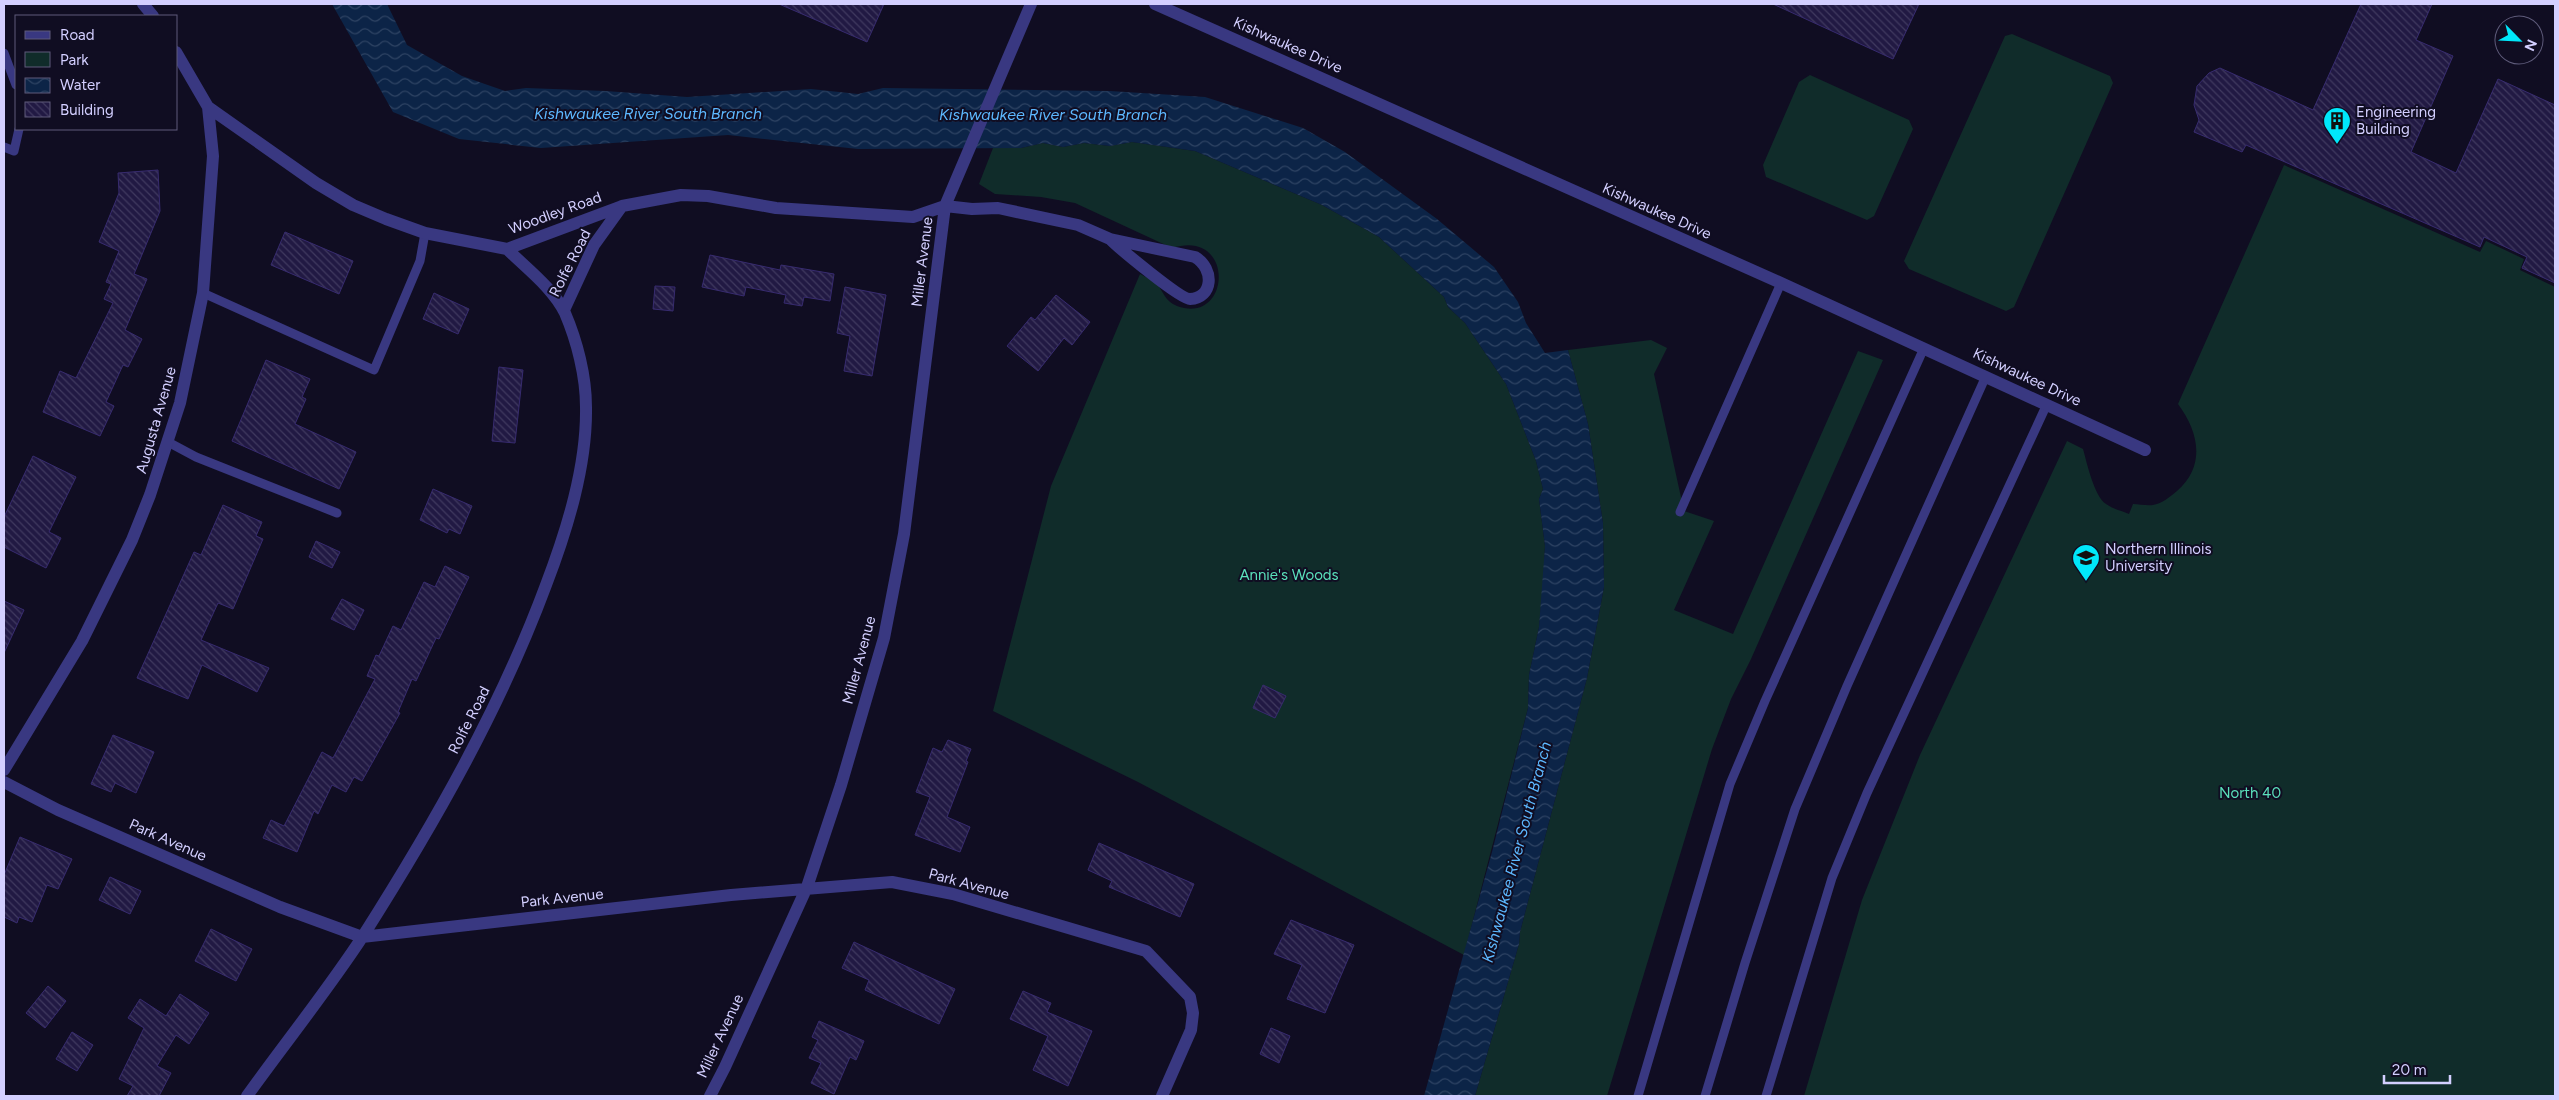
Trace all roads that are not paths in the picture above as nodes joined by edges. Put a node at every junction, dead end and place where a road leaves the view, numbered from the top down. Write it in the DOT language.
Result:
graph roads {
  1 [pos="143,4"];
  2 [pos="1031,4"];
  3 [pos="1155,4"];
  4 [pos="152,15"];
  5 [pos="4,53"];
  6 [pos="178,55"];
  7 [pos="15,82"];
  8 [pos="208,107"];
  9 [pos="19,130"];
  10 [pos="4,147"];
  11 [pos="622,206"];
  12 [pos="945,206"];
  13 [pos="425,232"];
  14 [pos="1110,239"];
  15 [pos="507,249"];
  16 [pos="1781,284"];
  17 [pos="204,293"];
  18 [pos="564,310"];
  19 [pos="1924,348"];
  20 [pos="1986,376"];
  21 [pos="2048,404"];
  22 [pos="168,442"];
  23 [pos="2145,450"];
  24 [pos="1680,512"];
  25 [pos="337,513"];
  26 [pos="4,770"];
  27 [pos="4,782"];
  28 [pos="807,887"];
  29 [pos="362,937"];
  30 [pos="247,1096"];
  31 [pos="710,1096"];
  32 [pos="1162,1096"];
  33 [pos="1638,1096"];
  34 [pos="1704,1096"];
  35 [pos="1766,1096"];
  1 -- 4 [label="street"];
  2 -- 12 [label="street, Miller Avenue"];
  3 -- 16 [label="street, Kishwaukee Drive"];
  5 -- 7 [label="lane"];
  6 -- 8 [label="street, Augusta Avenue"];
  8 -- 13 [label="street, Woodley Road"];
  8 -- 17 [label="street, Augusta Avenue"];
  9 -- 10 [label="lane"];
  11 -- 12 [label="street, Woodley Road"];
  11 -- 15 [label="street, Woodley Road"];
  11 -- 18 [label="street, Rolfe Road"];
  12 -- 14 [label="street"];
  12 -- 28 [label="street, Miller Avenue"];
  13 -- 15 [label="street, Woodley Road"];
  13 -- 17 [label="lane"];
  14 -- 14 [label="street"];
  15 -- 18 [label="street, Rolfe Road"];
  16 -- 19 [label="street, Kishwaukee Drive"];
  16 -- 24 [label="lane"];
  17 -- 22 [label="street, Augusta Avenue"];
  18 -- 29 [label="street, Rolfe Road"];
  19 -- 20 [label="street, Kishwaukee Drive"];
  19 -- 33 [label="lane"];
  20 -- 21 [label="street, Kishwaukee Drive"];
  20 -- 34 [label="lane"];
  21 -- 23 [label="street, Kishwaukee Drive"];
  21 -- 35 [label="lane"];
  22 -- 25 [label="lane"];
  22 -- 26 [label="street, Augusta Avenue"];
  27 -- 29 [label="street, Park Avenue"];
  28 -- 29 [label="street, Park Avenue"];
  28 -- 31 [label="street, Miller Avenue"];
  28 -- 32 [label="street, Park Avenue"];
  29 -- 30 [label="street, Rolfe Road"];
}
